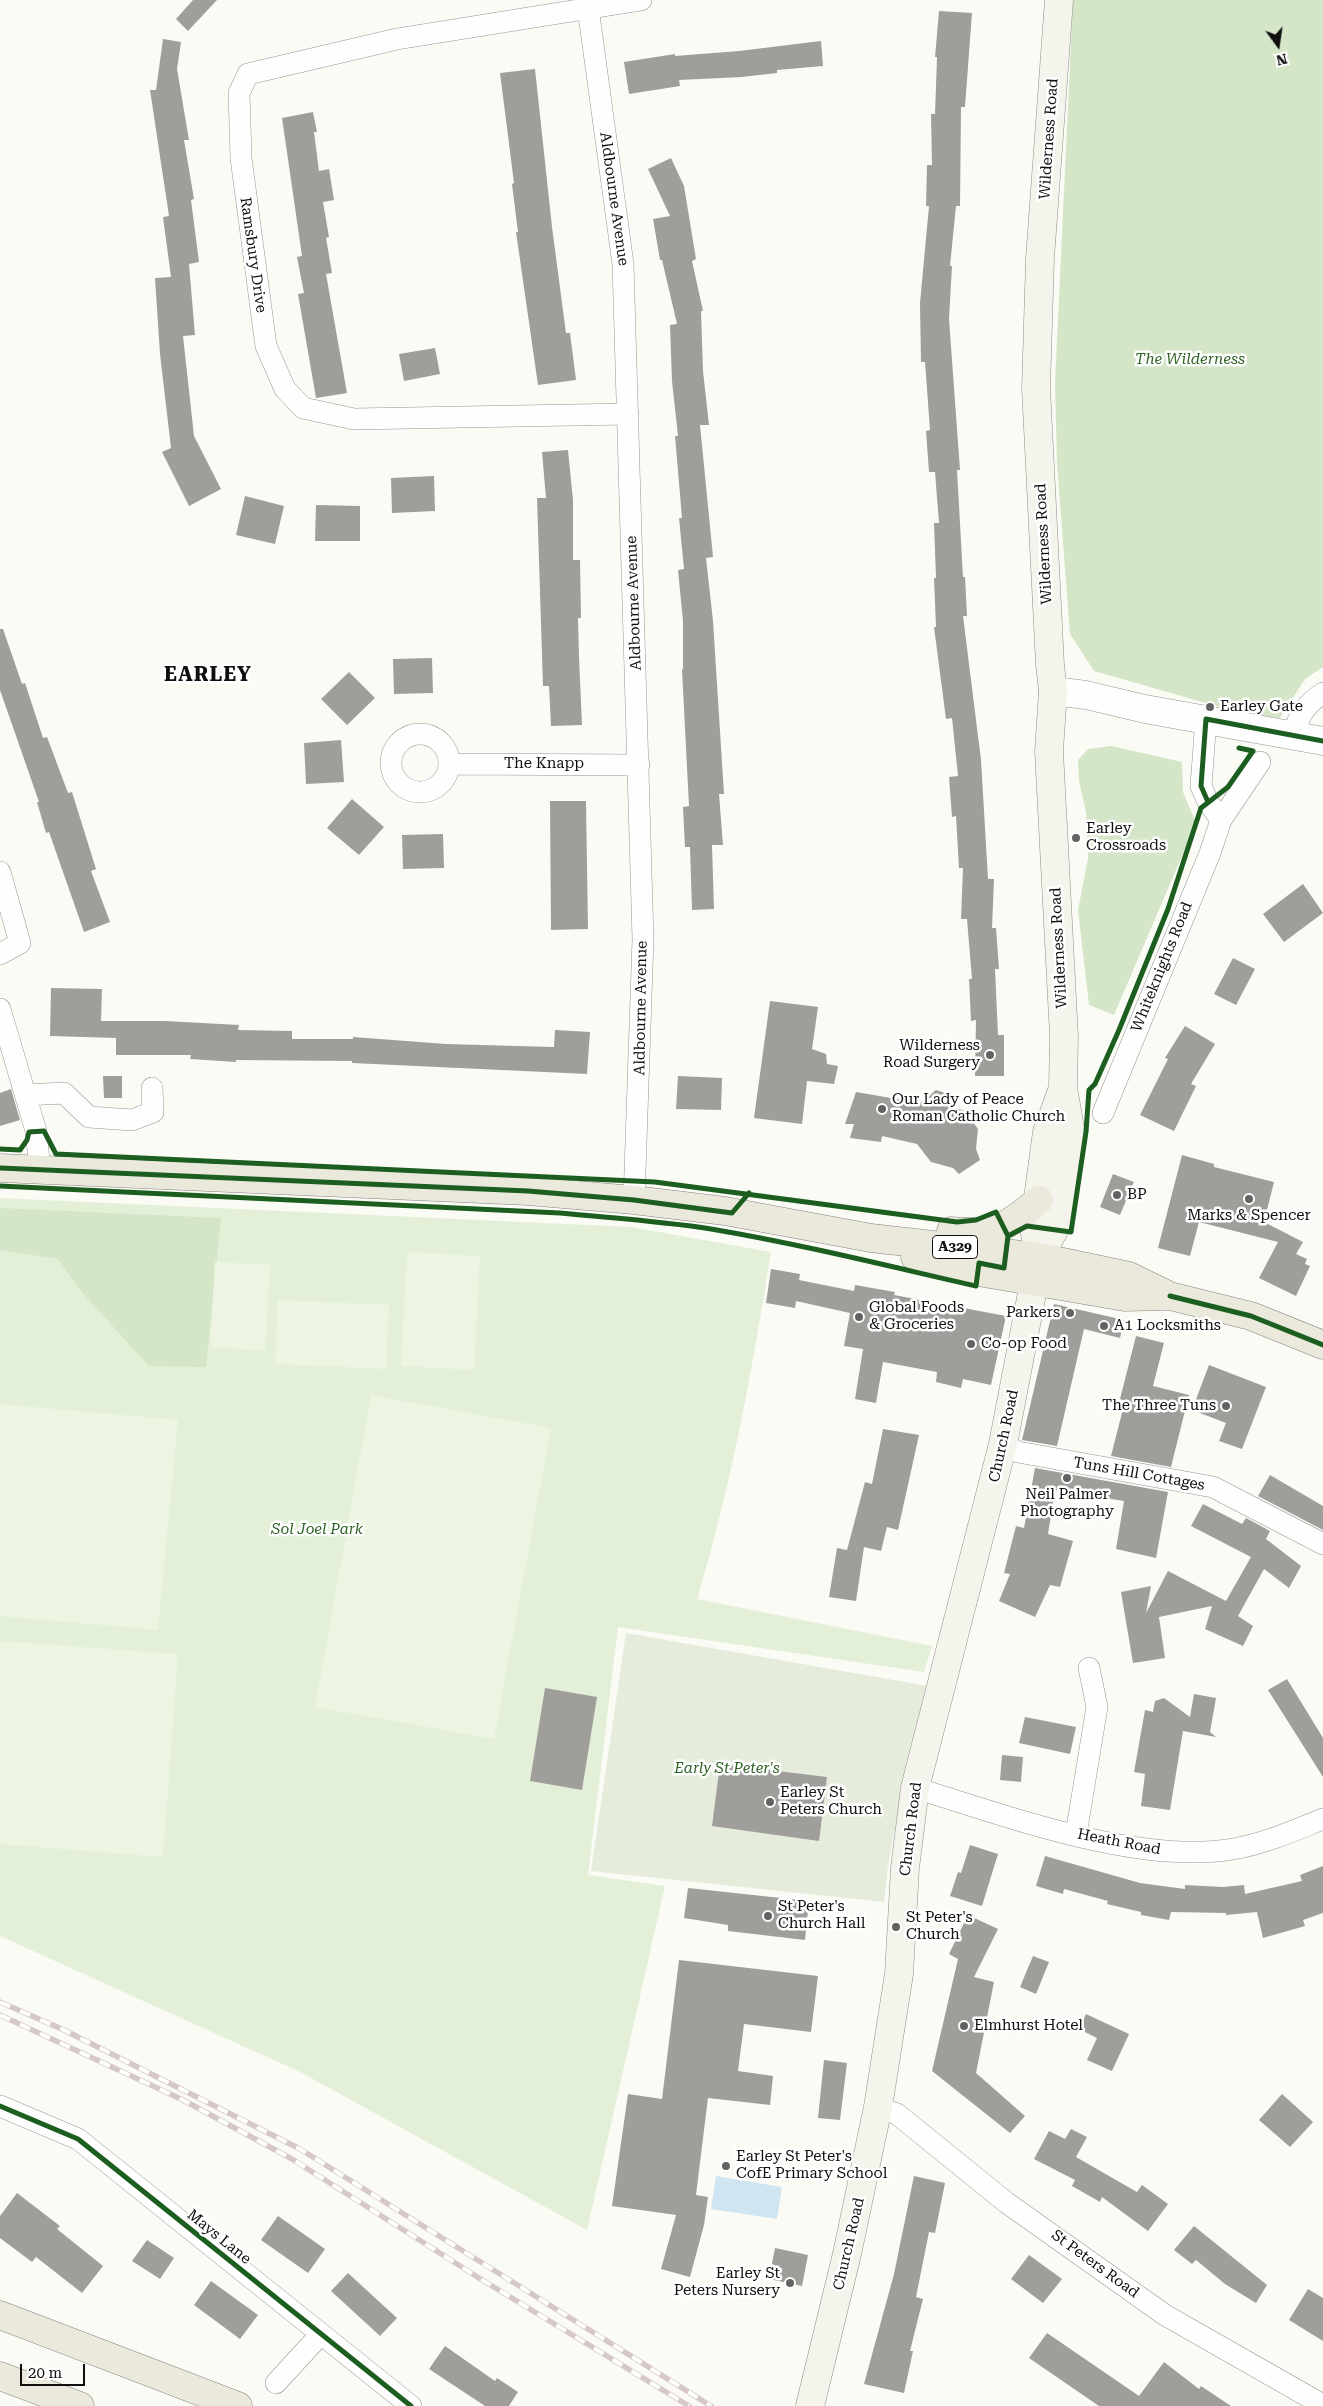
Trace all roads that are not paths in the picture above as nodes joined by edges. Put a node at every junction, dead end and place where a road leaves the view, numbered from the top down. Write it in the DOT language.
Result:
graph roads {
  1 [pos="1054,0"];
  2 [pos="1059,0"];
  3 [pos="628,1"];
  4 [pos="552,8"];
  5 [pos="588,8"];
  6 [pos="628,414"];
  7 [pos="1053,691"];
  8 [pos="1323,692"];
  9 [pos="1206,719"];
  10 [pos="1293,734"];
  11 [pos="1323,741"];
  12 [pos="1260,762"];
  13 [pos="449,764"];
  14 [pos="638,765"];
  15 [pos="1221,820"];
  16 [pos="0,872"];
  17 [pos="0,954"];
  18 [pos="0,1010"];
  19 [pos="152,1088"];
  20 [pos="1063,1088"];
  21 [pos="26,1096"];
  22 [pos="1103,1113"];
  23 [pos="0,1168"];
  24 [pos="40,1170"];
  25 [pos="634,1200"];
  26 [pos="1038,1200"];
  27 [pos="870,1238"];
  28 [pos="1038,1270"];
  29 [pos="1321,1339"];
  30 [pos="1003,1444"];
  31 [pos="1323,1544"];
  32 [pos="1089,1668"];
  33 [pos="915,1788"];
  34 [pos="1323,1818"];
  35 [pos="1076,1834"];
  36 [pos="0,2106"];
  37 [pos="878,2107"];
  38 [pos="0,2315"];
  39 [pos="320,2335"];
  40 [pos="0,2376"];
  41 [pos="276,2383"];
  42 [pos="1323,2405"];
  43 [pos="80,2406"];
  44 [pos="238,2406"];
  45 [pos="411,2406"];
  46 [pos="810,2406"];
  1 -- 2 [label="street"];
  2 -- 7 [label="main road, Wilderness Road"];
  3 -- 5 [label="street, Ramsbury Drive"];
  4 -- 5 [label="street, Ramsbury Drive"];
  4 -- 6 [label="street, Ramsbury Drive"];
  5 -- 6 [label="street, Aldbourne Avenue"];
  6 -- 14 [label="street, Aldbourne Avenue"];
  7 -- 9 [label="street"];
  7 -- 20 [label="main road, Wilderness Road"];
  8 -- 10 [label="street"];
  9 -- 10 [label="street"];
  9 -- 15 [label="street"];
  10 -- 11 [label="street"];
  12 -- 15 [label="street, Whiteknights Road"];
  13 -- 14 [label="street, The Knapp"];
  14 -- 25 [label="street, Aldbourne Avenue"];
  15 -- 22 [label="street, Whiteknights Road"];
  16 -- 17 [label="street"];
  18 -- 21 [label="street"];
  19 -- 21 [label="street"];
  20 -- 26 [label="main road, Wilderness Road"];
  20 -- 28 [label="main road, Wilderness Road"];
  21 -- 24 [label="street"];
  23 -- 24 [label="main road, A329"];
  24 -- 25 [label="main road, A329"];
  25 -- 27 [label="main road, A329"];
  26 -- 27 [label="main road"];
  26 -- 28 [label="main road, Wilderness Road"];
  27 -- 28 [label="main road, A329"];
  28 -- 29 [label="main road, A329"];
  28 -- 30 [label="main road, Church Road"];
  30 -- 31 [label="street, Tuns Hill Cottages"];
  30 -- 33 [label="main road, Church Road"];
  32 -- 35 [label="street"];
  33 -- 35 [label="street, Heath Road"];
  33 -- 37 [label="main road, Church Road"];
  34 -- 35 [label="street, Heath Road"];
  36 -- 39 [label="street, Mays Lane"];
  37 -- 42 [label="street, St Peters Road"];
  37 -- 46 [label="main road, Church Road"];
  38 -- 44 [label="main road"];
  39 -- 41 [label="street"];
  39 -- 45 [label="street, Mays Lane"];
  40 -- 43 [label="main road"];
}
